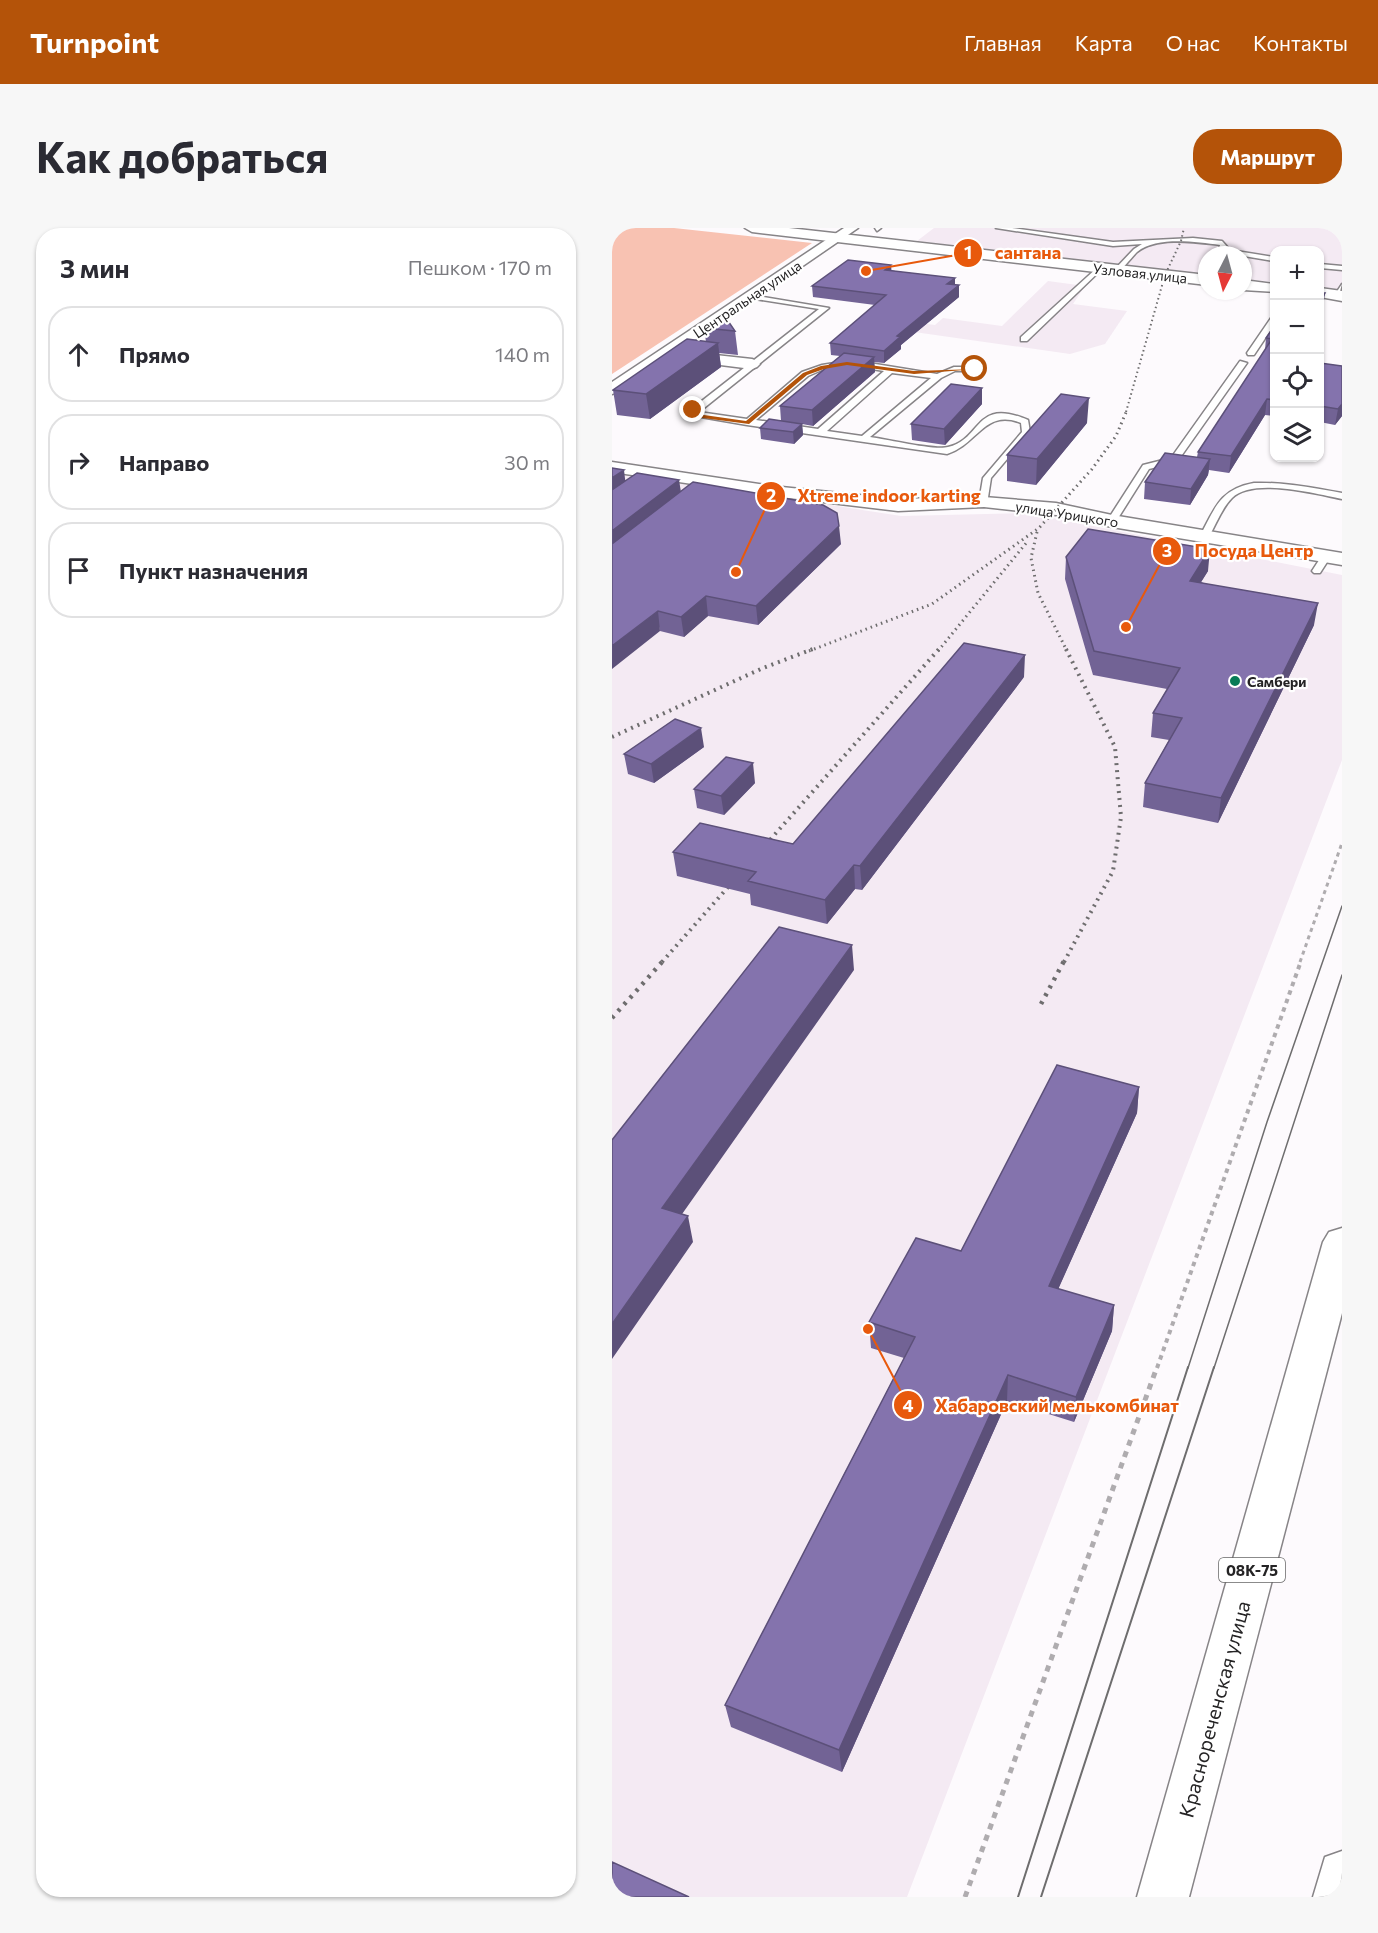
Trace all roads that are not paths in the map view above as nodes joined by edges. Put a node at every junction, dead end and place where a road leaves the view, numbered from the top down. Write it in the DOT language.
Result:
graph roads {
  1 [pos="752,228"];
  2 [pos="852,228"];
  3 [pos="999,228"];
  4 [pos="837,238"];
  5 [pos="1156,241"];
  6 [pos="1270,258"];
  7 [pos="1324,266"];
  8 [pos="1100,268"];
  9 [pos="1342,268"];
  10 [pos="1117,270"];
  11 [pos="1198,279"];
  12 [pos="1252,286"];
  13 [pos="1270,288"];
  14 [pos="1340,292"];
  15 [pos="1324,293"];
  16 [pos="751,297"];
  17 [pos="1270,327"];
  18 [pos="1024,339"];
  19 [pos="669,353"];
  20 [pos="1251,353"];
  21 [pos="1243,363"];
  22 [pos="752,364"];
  23 [pos="954,369"];
  24 [pos="975,369"];
  25 [pos="890,370"];
  26 [pos="914,372"];
  27 [pos="938,376"];
  28 [pos="612,389"];
  29 [pos="747,423"];
  30 [pos="819,433"];
  31 [pos="863,439"];
  32 [pos="612,466"];
  33 [pos="1342,496"];
  34 [pos="984,502"];
  35 [pos="1112,521"];
  36 [pos="1205,536"];
  37 [pos="1328,562"];
  38 [pos="1342,1242"];
  39 [pos="1342,1874"];
  40 [pos="1163,1897"];
  41 [pos="1337,1897"];
  1 -- 4 [label="street, Узловая улица"];
  2 -- 4 [label="street, Центральная улица"];
  3 -- 5 [label="lane"];
  4 -- 8 [label="street, Узловая улица"];
  4 -- 16 [label="street, Центральная улица"];
  5 -- 6 [label="lane"];
  5 -- 10 [label="lane"];
  7 -- 9 [label="lane"];
  8 -- 10 [label="street, Узловая улица"];
  8 -- 18 [label="lane"];
  10 -- 11 [label="street, Узловая улица"];
  12 -- 13 [label="street"];
  14 -- 15 [label="street"];
  16 -- 19 [label="street, Центральная улица"];
  16 -- 22 [label="lane"];
  17 -- 20 [label="lane"];
  19 -- 22 [label="street"];
  19 -- 28 [label="street, Центральная улица"];
  21 -- 35 [label="lane"];
  22 -- 29 [label="lane"];
  23 -- 24 [label="lane"];
  23 -- 26 [label="lane"];
  23 -- 27 [label="lane"];
  25 -- 26 [label="lane"];
  25 -- 29 [label="lane"];
  25 -- 30 [label="lane"];
  26 -- 27 [label="lane"];
  27 -- 31 [label="lane"];
  29 -- 30 [label="lane"];
  30 -- 31 [label="lane"];
  31 -- 34 [label="lane"];
  32 -- 34 [label="street, улица Урицкого"];
  33 -- 36 [label="lane"];
  34 -- 35 [label="street, улица Урицкого"];
  35 -- 36 [label="street, улица Урицкого"];
  36 -- 37 [label="street, улица Урицкого"];
  38 -- 40 [label="street, Краснореченская улица / 08К-75"];
  39 -- 41 [label="street"];
}
